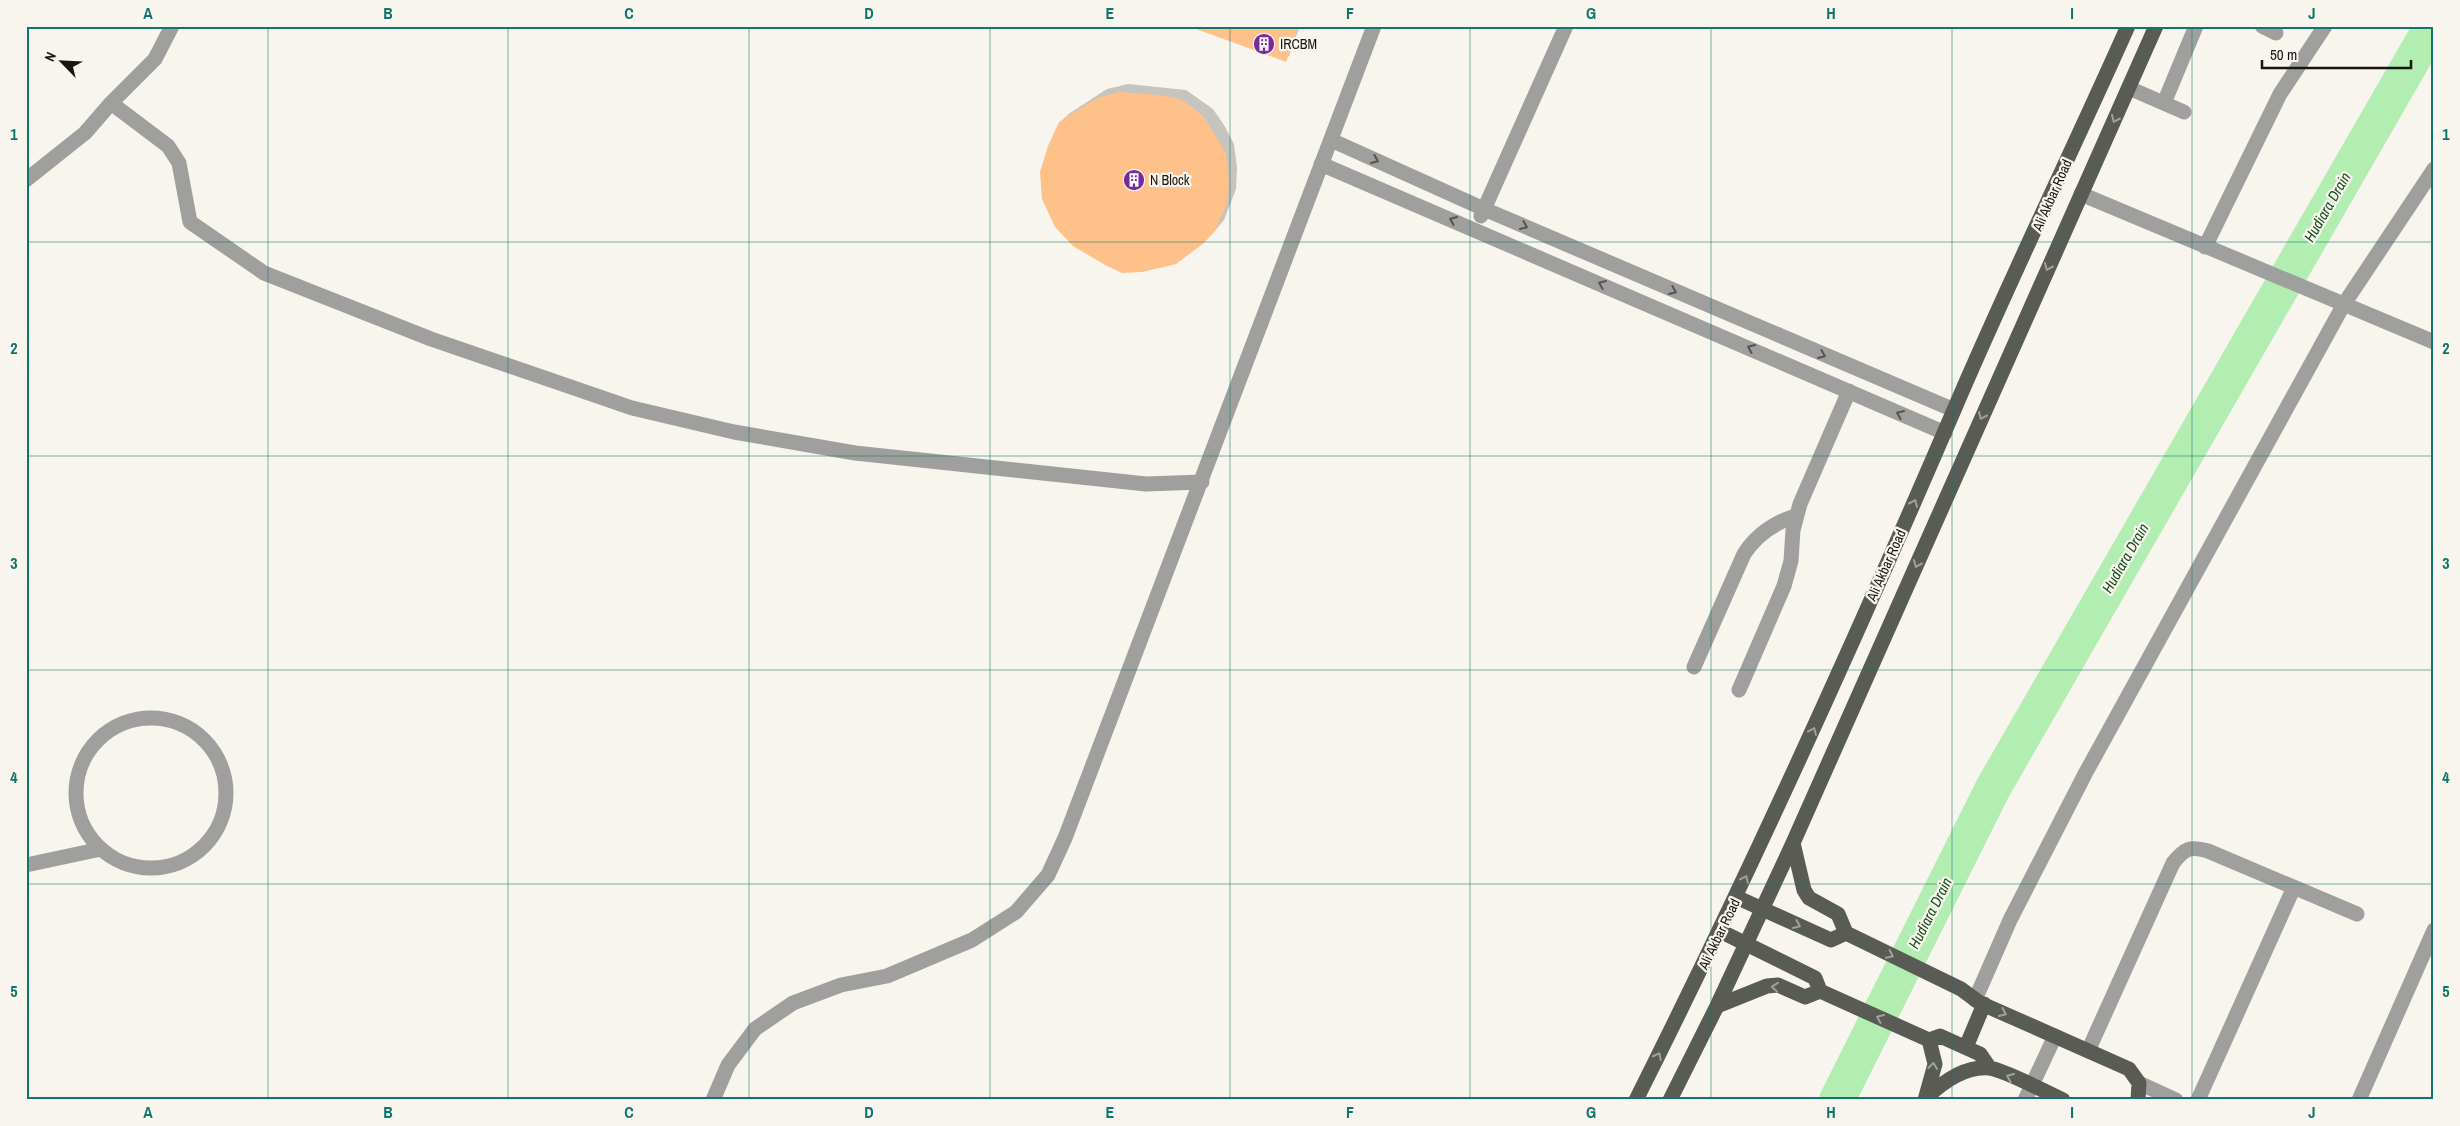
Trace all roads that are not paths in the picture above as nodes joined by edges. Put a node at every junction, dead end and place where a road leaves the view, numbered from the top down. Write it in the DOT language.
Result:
graph roads {
  1 [pos="172,26"];
  2 [pos="1374,26"];
  3 [pos="1566,26"];
  4 [pos="2128,26"];
  5 [pos="2156,26"];
  6 [pos="2196,26"];
  7 [pos="2262,26"];
  8 [pos="2325,26"];
  9 [pos="2276,33"];
  10 [pos="2129,88"];
  11 [pos="111,103"];
  12 [pos="2164,103"];
  13 [pos="2184,112"];
  14 [pos="1331,140"];
  15 [pos="1321,164"];
  16 [pos="2434,169"];
  17 [pos="26,180"];
  18 [pos="2081,194"];
  19 [pos="1484,209"];
  20 [pos="1476,229"];
  21 [pos="2205,246"];
  22 [pos="2344,304"];
  23 [pos="2434,342"];
  24 [pos="1849,391"];
  25 [pos="1954,410"];
  26 [pos="1945,433"];
  27 [pos="1202,482"];
  28 [pos="1795,516"];
  29 [pos="1694,667"];
  30 [pos="1739,690"];
  31 [pos="1793,843"];
  32 [pos="101,849"];
  33 [pos="26,865"];
  34 [pos="2294,888"];
  35 [pos="1736,897"];
  36 [pos="1762,909"];
  37 [pos="2357,914"];
  38 [pos="2434,930"];
  39 [pos="1720,932"];
  40 [pos="1846,934"];
  41 [pos="1746,944"];
  42 [pos="1820,991"];
  43 [pos="1980,1002"];
  44 [pos="1717,1006"];
  45 [pos="2055,1036"];
  46 [pos="1927,1039"];
  47 [pos="1966,1047"];
  48 [pos="2088,1051"];
  49 [pos="1989,1068"];
  50 [pos="2138,1083"];
  51 [pos="2028,1093"];
  52 [pos="1926,1098"];
  53 [pos="713,1100"];
  54 [pos="1636,1100"];
  55 [pos="1670,1100"];
  56 [pos="2063,1100"];
  57 [pos="2138,1100"];
  58 [pos="2176,1100"];
  59 [pos="2198,1100"];
  60 [pos="2359,1100"];
  1 -- 11 [label="street"];
  2 -- 14 [label="street"];
  3 -- 19 [label="street"];
  4 -- 25 [label="main road, Ali Akbar Road"];
  5 -- 10 [label="main road, Ali Akbar Road"];
  6 -- 12 [label="street"];
  7 -- 9 [label="street"];
  8 -- 21 [label="street"];
  10 -- 12 [label="street"];
  10 -- 18 [label="main road, Ali Akbar Road, one-way"];
  11 -- 17 [label="street"];
  11 -- 27 [label="street"];
  12 -- 13 [label="street"];
  14 -- 15 [label="street"];
  14 -- 19 [label="street, one-way"];
  20 -- 15 [label="street, one-way"];
  15 -- 27 [label="street"];
  16 -- 22 [label="street"];
  18 -- 21 [label="street"];
  18 -- 31 [label="main road, Ali Akbar Road, one-way"];
  19 -- 20 [label="street"];
  19 -- 25 [label="street, one-way"];
  24 -- 20 [label="street, one-way"];
  21 -- 22 [label="street"];
  22 -- 23 [label="street"];
  22 -- 43 [label="street"];
  26 -- 24 [label="street, one-way"];
  24 -- 28 [label="street"];
  25 -- 26 [label="main road, Ali Akbar Road"];
  35 -- 26 [label="main road, Ali Akbar Road, one-way"];
  27 -- 53 [label="street"];
  28 -- 29 [label="street"];
  28 -- 30 [label="street"];
  31 -- 36 [label="main road, Ali Akbar Road"];
  31 -- 40 [label="main road"];
  32 -- 32 [label="street"];
  32 -- 33 [label="street"];
  34 -- 37 [label="street"];
  34 -- 48 [label="street"];
  34 -- 59 [label="street"];
  35 -- 36 [label="main road"];
  35 -- 39 [label="main road, Ali Akbar Road"];
  36 -- 40 [label="main road, one-way"];
  36 -- 41 [label="main road, Ali Akbar Road"];
  38 -- 60 [label="street"];
  39 -- 41 [label="main road"];
  54 -- 39 [label="main road, Ali Akbar Road, one-way"];
  40 -- 43 [label="main road, one-way"];
  41 -- 42 [label="main road"];
  41 -- 44 [label="main road, Ali Akbar Road"];
  42 -- 44 [label="main road, one-way"];
  46 -- 42 [label="main road, one-way"];
  43 -- 45 [label="main road, one-way"];
  43 -- 47 [label="main road"];
  44 -- 55 [label="main road, Ali Akbar Road"];
  45 -- 48 [label="main road"];
  45 -- 51 [label="street"];
  46 -- 47 [label="main road"];
  52 -- 46 [label="main road, one-way"];
  47 -- 49 [label="main road"];
  48 -- 50 [label="main road"];
  51 -- 49 [label="main road, one-way"];
  49 -- 52 [label="main road"];
  50 -- 57 [label="main road"];
  50 -- 58 [label="street"];
  51 -- 56 [label="main road"];
}
